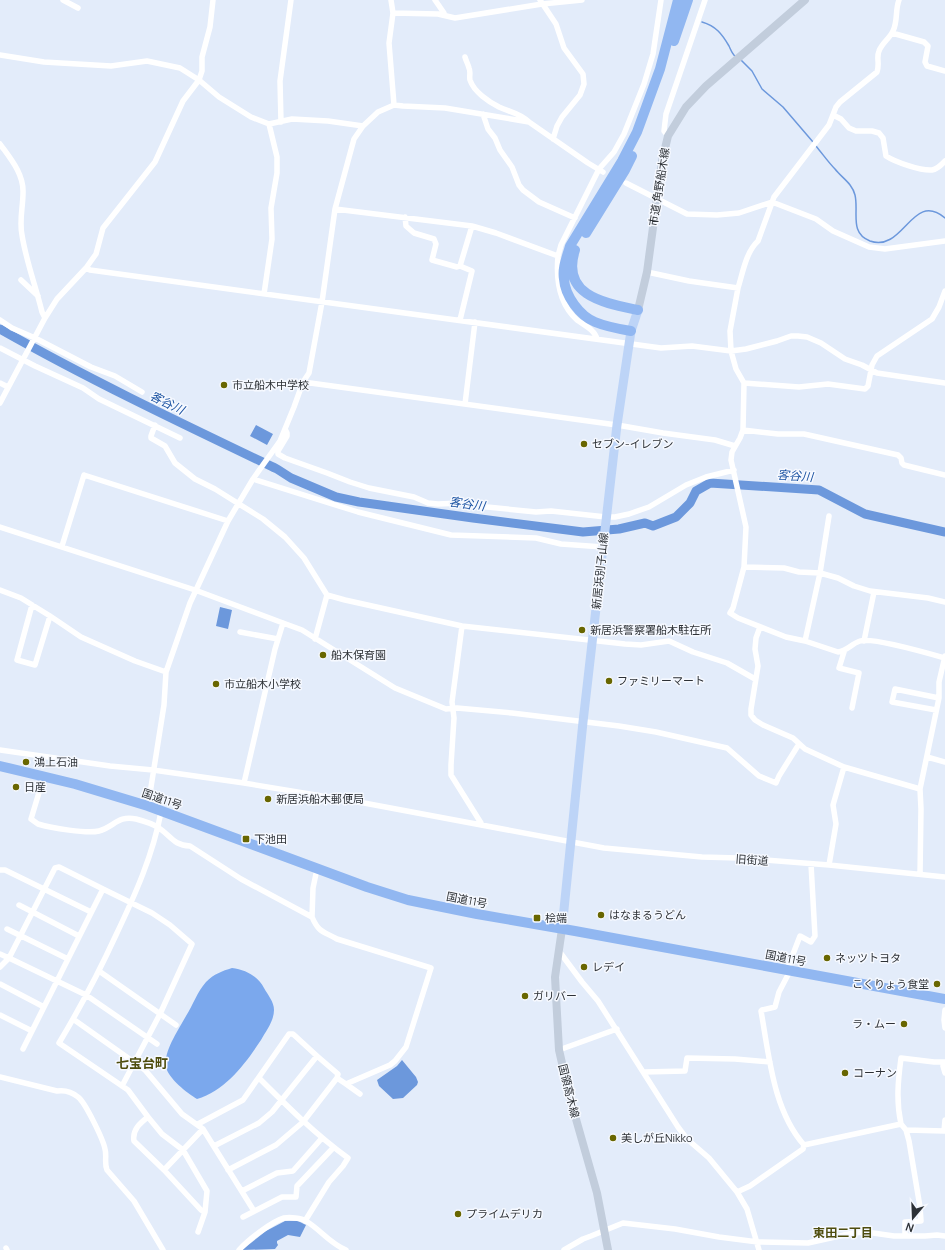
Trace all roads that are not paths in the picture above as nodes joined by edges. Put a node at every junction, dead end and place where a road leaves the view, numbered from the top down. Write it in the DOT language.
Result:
graph roads {
  1 [pos="63,0"];
  2 [pos="213,0"];
  3 [pos="291,0"];
  4 [pos="391,0"];
  5 [pos="435,0"];
  6 [pos="582,0"];
  7 [pos="661,0"];
  8 [pos="674,0"];
  9 [pos="678,0"];
  10 [pos="688,0"];
  11 [pos="705,0"];
  12 [pos="805,0"];
  13 [pos="899,0"];
  14 [pos="541,2"];
  15 [pos="78,8"];
  16 [pos="393,13"];
  17 [pos="444,15"];
  18 [pos="892,33"];
  19 [pos="670,34"];
  20 [pos="0,55"];
  21 [pos="465,57"];
  22 [pos="945,71"];
  23 [pos="199,80"];
  24 [pos="394,104"];
  25 [pos="483,114"];
  26 [pos="833,115"];
  27 [pos="281,122"];
  28 [pos="529,122"];
  29 [pos="269,124"];
  30 [pos="363,126"];
  31 [pos="668,136"];
  32 [pos="553,139"];
  33 [pos="0,144"];
  34 [pos="6,152"];
  35 [pos="0,156"];
  36 [pos="945,161"];
  37 [pos="601,170"];
  38 [pos="626,183"];
  39 [pos="657,198"];
  40 [pos="772,202"];
  41 [pos="335,209"];
  42 [pos="405,217"];
  43 [pos="575,218"];
  44 [pos="472,226"];
  45 [pos="945,241"];
  46 [pos="558,256"];
  47 [pos="460,266"];
  48 [pos="86,268"];
  49 [pos="647,272"];
  50 [pos="21,280"];
  51 [pos="738,288"];
  52 [pos="945,291"];
  53 [pos="264,294"];
  54 [pos="38,296"];
  55 [pos="322,302"];
  56 [pos="638,310"];
  57 [pos="45,318"];
  58 [pos="0,320"];
  59 [pos="460,320"];
  60 [pos="475,322"];
  61 [pos="631,331"];
  62 [pos="34,339"];
  63 [pos="597,339"];
  64 [pos="629,344"];
  65 [pos="0,348"];
  66 [pos="731,351"];
  67 [pos="23,359"];
  68 [pos="871,370"];
  69 [pos="303,382"];
  70 [pos="0,383"];
  71 [pos="744,383"];
  72 [pos="945,383"];
  73 [pos="8,387"];
  74 [pos="142,392"];
  75 [pos="0,403"];
  76 [pos="465,404"];
  77 [pos="155,425"];
  78 [pos="617,425"];
  79 [pos="285,429"];
  80 [pos="743,430"];
  81 [pos="180,438"];
  82 [pos="735,446"];
  83 [pos="734,471"];
  84 [pos="945,475"];
  85 [pos="254,478"];
  86 [pos="238,504"];
  87 [pos="829,516"];
  88 [pos="606,519"];
  89 [pos="228,521"];
  90 [pos="0,527"];
  91 [pos="603,545"];
  92 [pos="62,546"];
  93 [pos="744,567"];
  94 [pos="820,573"];
  95 [pos="0,590"];
  96 [pos="195,590"];
  97 [pos="874,592"];
  98 [pos="327,595"];
  99 [pos="945,602"];
  100 [pos="32,605"];
  101 [pos="50,616"];
  102 [pos="283,622"];
  103 [pos="462,626"];
  104 [pos="760,627"];
  105 [pos="240,632"];
  106 [pos="278,639"];
  107 [pos="315,639"];
  108 [pos="592,639"];
  109 [pos="805,640"];
  110 [pos="864,641"];
  111 [pos="844,652"];
  112 [pos="945,657"];
  113 [pos="166,672"];
  114 [pos="755,679"];
  115 [pos="939,698"];
  116 [pos="453,708"];
  117 [pos="852,708"];
  118 [pos="936,710"];
  119 [pos="583,722"];
  120 [pos="799,744"];
  121 [pos="0,750"];
  122 [pos="927,757"];
  123 [pos="945,762"];
  124 [pos="0,766"];
  125 [pos="844,767"];
  126 [pos="153,770"];
  127 [pos="44,776"];
  128 [pos="244,783"];
  129 [pos="920,789"];
  130 [pos="148,806"];
  131 [pos="161,812"];
  132 [pos="481,825"];
  133 [pos="158,827"];
  134 [pos="572,842"];
  135 [pos="810,864"];
  136 [pos="829,865"];
  137 [pos="317,869"];
  138 [pos="0,870"];
  139 [pos="920,874"];
  140 [pos="945,878"];
  141 [pos="103,889"];
  142 [pos="44,890"];
  143 [pos="131,903"];
  144 [pos="19,905"];
  145 [pos="33,912"];
  146 [pos="91,912"];
  147 [pos="312,917"];
  148 [pos="7,929"];
  149 [pos="562,929"];
  150 [pos="21,936"];
  151 [pos="79,936"];
  152 [pos="559,951"];
  153 [pos="0,954"];
  154 [pos="10,958"];
  155 [pos="68,959"];
  156 [pos="0,967"];
  157 [pos="99,971"];
  158 [pos="790,971"];
  159 [pos="57,981"];
  160 [pos="0,984"];
  161 [pos="86,995"];
  162 [pos="945,999"];
  163 [pos="44,1007"];
  164 [pos="945,1010"];
  165 [pos="160,1014"];
  166 [pos="0,1015"];
  167 [pos="73,1019"];
  168 [pos="176,1024"];
  169 [pos="945,1028"];
  170 [pos="617,1029"];
  171 [pos="32,1031"];
  172 [pos="147,1037"];
  173 [pos="157,1044"];
  174 [pos="23,1049"];
  175 [pos="559,1050"];
  176 [pos="317,1056"];
  177 [pos="134,1062"];
  178 [pos="770,1062"];
  179 [pos="944,1062"];
  180 [pos="644,1072"];
  181 [pos="945,1072"];
  182 [pos="0,1077"];
  183 [pos="259,1078"];
  184 [pos="337,1078"];
  185 [pos="346,1084"];
  186 [pos="122,1086"];
  187 [pos="360,1094"];
  188 [pos="282,1102"];
  189 [pos="148,1117"];
  190 [pos="945,1120"];
  191 [pos="303,1122"];
  192 [pos="198,1124"];
  193 [pos="901,1124"];
  194 [pos="203,1129"];
  195 [pos="906,1130"];
  196 [pos="322,1138"];
  197 [pos="804,1145"];
  198 [pos="214,1146"];
  199 [pos="334,1148"];
  200 [pos="183,1150"];
  201 [pos="164,1170"];
  202 [pos="228,1170"];
  203 [pos="242,1191"];
  204 [pos="737,1192"];
  205 [pos="254,1211"];
  206 [pos="205,1212"];
  207 [pos="244,1217"];
  208 [pos="305,1221"];
  209 [pos="604,1231"];
  210 [pos="198,1232"];
  211 [pos="905,1236"];
  212 [pos="945,1236"];
  213 [pos="758,1242"];
  214 [pos="163,1250"];
  215 [pos="238,1250"];
  216 [pos="346,1250"];
  217 [pos="564,1250"];
  218 [pos="608,1250"];
  219 [pos="759,1250"];
  1 -- 15 [label="street"];
  2 -- 23 [label="street"];
  3 -- 27 [label="street"];
  4 -- 16 [label="street"];
  5 -- 17 [label="street"];
  6 -- 14 [label="street"];
  7 -- 37 [label="street"];
  8 -- 19 [label="highway"];
  9 -- 19 [label="highway"];
  10 -- 56 [label="highway"];
  11 -- 31 [label="street"];
  12 -- 31 [label="street, 市道 角野船木線"];
  13 -- 18 [label="street"];
  14 -- 17 [label="street"];
  14 -- 32 [label="street"];
  16 -- 17 [label="street"];
  16 -- 24 [label="street"];
  18 -- 22 [label="street"];
  18 -- 26 [label="street"];
  19 -- 61 [label="highway"];
  20 -- 23 [label="street"];
  21 -- 28 [label="street"];
  23 -- 29 [label="street"];
  23 -- 48 [label="street"];
  24 -- 25 [label="street"];
  24 -- 30 [label="street"];
  25 -- 28 [label="street"];
  25 -- 43 [label="street"];
  26 -- 36 [label="street"];
  26 -- 40 [label="street"];
  27 -- 29 [label="street"];
  27 -- 30 [label="street"];
  28 -- 32 [label="street"];
  29 -- 53 [label="street"];
  30 -- 41 [label="street"];
  31 -- 39 [label="street, 市道 角野船木線"];
  32 -- 37 [label="street"];
  33 -- 34 [label="street"];
  34 -- 35 [label="street"];
  34 -- 54 [label="street"];
  37 -- 43 [label="street"];
  38 -- 39 [label="street"];
  39 -- 40 [label="street"];
  39 -- 49 [label="street, 市道 角野船木線"];
  40 -- 45 [label="street"];
  40 -- 51 [label="street"];
  41 -- 42 [label="street"];
  41 -- 55 [label="street"];
  42 -- 44 [label="street"];
  42 -- 47 [label="street"];
  43 -- 46 [label="street"];
  44 -- 46 [label="street"];
  44 -- 47 [label="street"];
  46 -- 63 [label="street"];
  47 -- 59 [label="street"];
  48 -- 53 [label="street"];
  48 -- 57 [label="street"];
  49 -- 51 [label="street"];
  49 -- 56 [label="street, 市道 角野船木線"];
  50 -- 54 [label="street"];
  51 -- 66 [label="street"];
  52 -- 68 [label="street"];
  53 -- 55 [label="street"];
  54 -- 57 [label="street"];
  55 -- 59 [label="street"];
  55 -- 69 [label="street"];
  56 -- 61 [label="main road, 新居浜別子山線"];
  57 -- 62 [label="street"];
  58 -- 62 [label="street"];
  59 -- 60 [label="street"];
  60 -- 63 [label="street"];
  60 -- 76 [label="street"];
  61 -- 64 [label="main road, 新居浜別子山線"];
  62 -- 67 [label="street"];
  62 -- 74 [label="street"];
  63 -- 64 [label="street"];
  64 -- 66 [label="street"];
  64 -- 78 [label="main road, 新居浜別子山線"];
  65 -- 67 [label="street"];
  66 -- 68 [label="street"];
  66 -- 71 [label="street"];
  67 -- 73 [label="street"];
  67 -- 77 [label="street"];
  68 -- 71 [label="street"];
  68 -- 72 [label="street"];
  69 -- 76 [label="street"];
  69 -- 79 [label="street"];
  70 -- 73 [label="street"];
  71 -- 80 [label="street"];
  73 -- 75 [label="street"];
  76 -- 78 [label="street"];
  77 -- 81 [label="street"];
  77 -- 86 [label="street"];
  78 -- 82 [label="street"];
  78 -- 88 [label="main road, 新居浜別子山線"];
  79 -- 85 [label="street"];
  79 -- 88 [label="street"];
  80 -- 82 [label="street"];
  80 -- 84 [label="street"];
  82 -- 83 [label="street"];
  83 -- 88 [label="street"];
  83 -- 93 [label="street"];
  85 -- 86 [label="street"];
  85 -- 91 [label="street"];
  86 -- 89 [label="street"];
  86 -- 98 [label="street"];
  87 -- 94 [label="street"];
  88 -- 91 [label="main road, 新居浜別子山線"];
  89 -- 92 [label="street"];
  89 -- 96 [label="street"];
  90 -- 92 [label="street"];
  91 -- 108 [label="main road, 新居浜別子山線"];
  92 -- 96 [label="street"];
  93 -- 94 [label="street"];
  93 -- 104 [label="street"];
  94 -- 97 [label="street"];
  94 -- 109 [label="street"];
  95 -- 100 [label="street"];
  96 -- 102 [label="street"];
  96 -- 113 [label="street"];
  97 -- 99 [label="street"];
  97 -- 110 [label="street"];
  98 -- 103 [label="street"];
  98 -- 107 [label="street"];
  100 -- 101 [label="street"];
  100 -- 101 [label="street"];
  101 -- 113 [label="street"];
  102 -- 106 [label="street"];
  102 -- 107 [label="street"];
  103 -- 108 [label="street"];
  103 -- 116 [label="street"];
  104 -- 109 [label="street"];
  104 -- 114 [label="street"];
  105 -- 106 [label="street"];
  106 -- 128 [label="street"];
  107 -- 116 [label="street"];
  108 -- 114 [label="street"];
  108 -- 119 [label="main road, 新居浜別子山線"];
  109 -- 111 [label="street"];
  110 -- 111 [label="street"];
  110 -- 112 [label="street"];
  111 -- 117 [label="street"];
  112 -- 115 [label="street"];
  113 -- 126 [label="street"];
  114 -- 120 [label="street"];
  115 -- 118 [label="street"];
  115 -- 118 [label="street"];
  116 -- 119 [label="street"];
  116 -- 132 [label="street"];
  118 -- 122 [label="street"];
  119 -- 120 [label="street"];
  119 -- 134 [label="main road, 新居浜別子山線"];
  120 -- 125 [label="street"];
  121 -- 126 [label="street, 旧街道"];
  122 -- 123 [label="street"];
  122 -- 129 [label="street"];
  124 -- 127 [label="highway, 国道11号"];
  125 -- 129 [label="street"];
  125 -- 136 [label="street"];
  126 -- 128 [label="street, 旧街道"];
  126 -- 130 [label="street"];
  127 -- 130 [label="highway, 国道11号"];
  127 -- 133 [label="street"];
  128 -- 132 [label="street, 旧街道"];
  129 -- 139 [label="street"];
  130 -- 131 [label="highway, 国道11号"];
  131 -- 133 [label="street"];
  131 -- 137 [label="highway, 国道11号"];
  132 -- 134 [label="street, 旧街道"];
  133 -- 143 [label="street"];
  133 -- 147 [label="street"];
  134 -- 135 [label="street, 旧街道"];
  134 -- 149 [label="main road, 新居浜別子山線"];
  135 -- 136 [label="street, 旧街道"];
  135 -- 158 [label="street"];
  136 -- 139 [label="street, 旧街道"];
  137 -- 147 [label="street"];
  137 -- 149 [label="highway, 国道11号"];
  138 -- 142 [label="street"];
  139 -- 140 [label="street, 旧街道"];
  141 -- 142 [label="street"];
  141 -- 143 [label="street"];
  141 -- 146 [label="street"];
  142 -- 145 [label="street"];
  142 -- 146 [label="street"];
  143 -- 157 [label="street"];
  143 -- 165 [label="street"];
  144 -- 145 [label="street"];
  145 -- 150 [label="street"];
  145 -- 151 [label="street"];
  146 -- 151 [label="street"];
  147 -- 185 [label="street"];
  148 -- 150 [label="street"];
  149 -- 152 [label="street, 国領高木線"];
  149 -- 158 [label="highway, 国道11号"];
  150 -- 154 [label="street"];
  150 -- 155 [label="street"];
  151 -- 155 [label="street"];
  152 -- 170 [label="street"];
  152 -- 175 [label="street, 国領高木線"];
  153 -- 154 [label="street"];
  154 -- 156 [label="street"];
  154 -- 159 [label="street"];
  155 -- 159 [label="street"];
  157 -- 161 [label="street"];
  157 -- 165 [label="street"];
  158 -- 162 [label="highway, 国道11号"];
  158 -- 178 [label="street"];
  159 -- 161 [label="street"];
  159 -- 163 [label="street"];
  160 -- 163 [label="street"];
  161 -- 167 [label="street"];
  161 -- 172 [label="street"];
  163 -- 171 [label="street"];
  164 -- 169 [label="street"];
  165 -- 168 [label="street"];
  165 -- 172 [label="street"];
  166 -- 171 [label="street"];
  167 -- 177 [label="street"];
  167 -- 186 [label="street"];
  170 -- 175 [label="street"];
  170 -- 180 [label="street"];
  171 -- 174 [label="street"];
  172 -- 173 [label="street"];
  172 -- 177 [label="street"];
  175 -- 209 [label="street, 国領高木線"];
  176 -- 183 [label="street"];
  176 -- 184 [label="street"];
  176 -- 188 [label="street"];
  177 -- 186 [label="street"];
  177 -- 192 [label="street"];
  178 -- 180 [label="street"];
  178 -- 197 [label="street"];
  179 -- 181 [label="street"];
  179 -- 193 [label="street"];
  180 -- 204 [label="street"];
  182 -- 214 [label="street"];
  183 -- 188 [label="street"];
  183 -- 192 [label="street"];
  184 -- 185 [label="street"];
  184 -- 191 [label="street"];
  185 -- 187 [label="street"];
  186 -- 189 [label="street"];
  188 -- 191 [label="street"];
  188 -- 198 [label="street"];
  189 -- 200 [label="street"];
  189 -- 201 [label="street"];
  190 -- 195 [label="street"];
  191 -- 196 [label="street"];
  191 -- 202 [label="street"];
  192 -- 194 [label="street"];
  193 -- 195 [label="street"];
  193 -- 197 [label="street"];
  194 -- 198 [label="street"];
  194 -- 200 [label="street"];
  195 -- 211 [label="street"];
  196 -- 199 [label="street"];
  196 -- 203 [label="street"];
  197 -- 204 [label="street"];
  198 -- 202 [label="street"];
  199 -- 205 [label="street"];
  199 -- 208 [label="street"];
  200 -- 201 [label="street"];
  200 -- 206 [label="street"];
  201 -- 206 [label="street"];
  202 -- 203 [label="street"];
  203 -- 205 [label="street"];
  204 -- 213 [label="street"];
  205 -- 207 [label="street"];
  206 -- 210 [label="street"];
  208 -- 215 [label="street"];
  208 -- 216 [label="street"];
  209 -- 213 [label="street"];
  209 -- 217 [label="street"];
  209 -- 218 [label="street, 国領高木線"];
  211 -- 212 [label="street"];
  211 -- 213 [label="street"];
  213 -- 219 [label="street"];
}
